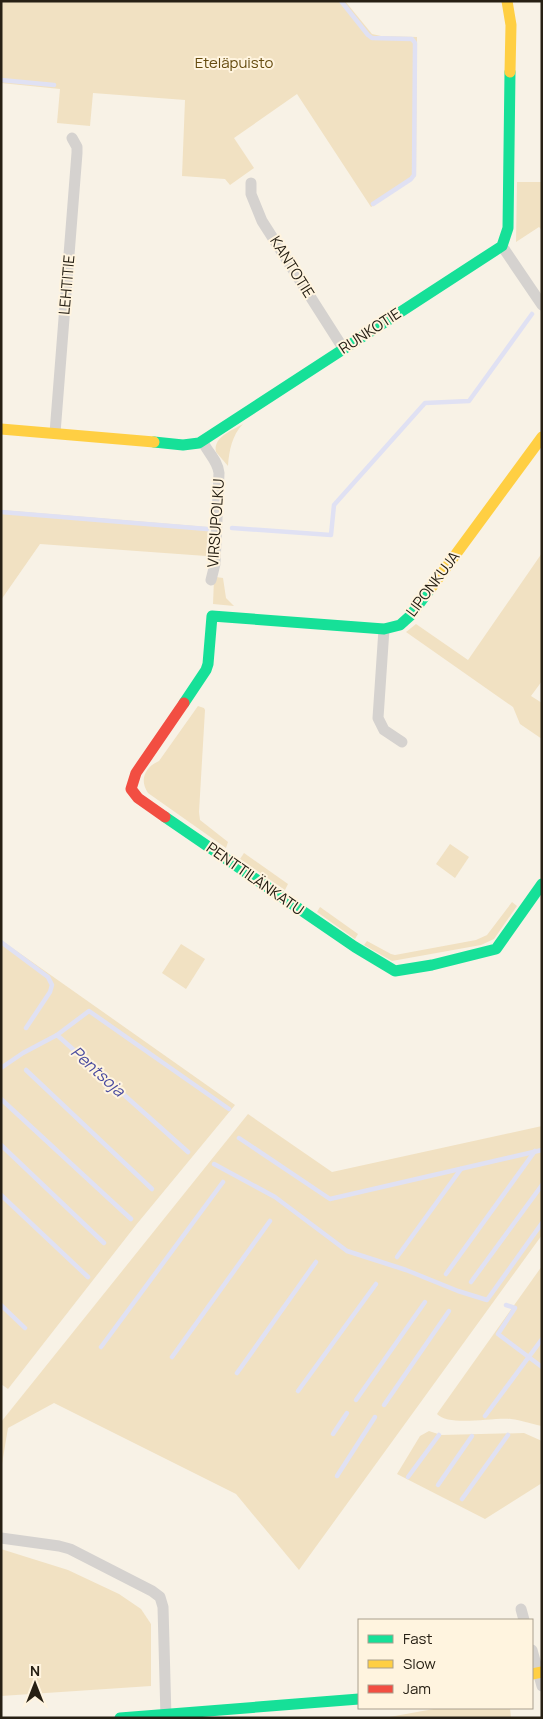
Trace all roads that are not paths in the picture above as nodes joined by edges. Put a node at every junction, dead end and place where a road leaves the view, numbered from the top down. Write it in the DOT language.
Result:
graph roads {
  1 [pos="507,1"];
  2 [pos="72,138"];
  3 [pos="251,183"];
  4 [pos="502,246"];
  5 [pos="542,305"];
  6 [pos="343,348"];
  7 [pos="1,428"];
  8 [pos="55,433"];
  9 [pos="542,437"];
  10 [pos="203,442"];
  11 [pos="211,580"];
  12 [pos="212,616"];
  13 [pos="384,629"];
  14 [pos="402,742"];
  15 [pos="540,890"];
  16 [pos="1,1538"];
  17 [pos="533,1655"];
  18 [pos="537,1673"];
  19 [pos="542,1686"];
  20 [pos="358,1699"];
  21 [pos="166,1716"];
  22 [pos="120,1718"];
  1 -- 4 [label="street"];
  2 -- 8 [label="street, LEHTITIE"];
  3 -- 6 [label="street, KANTOTIE"];
  4 -- 5 [label="street"];
  4 -- 6 [label="street, RUNKOTIE"];
  6 -- 10 [label="street, RUNKOTIE"];
  7 -- 8 [label="street, RUNKOTIE"];
  8 -- 10 [label="street, RUNKOTIE"];
  9 -- 13 [label="street, LIPONKUJA"];
  10 -- 11 [label="street, VIRSUPOLKU"];
  12 -- 13 [label="street, LIPONKUJA"];
  12 -- 15 [label="street, PENTTILÄNKATU"];
  13 -- 14 [label="street"];
  16 -- 21 [label="street"];
  17 -- 18 [label="street"];
  18 -- 19 [label="street"];
  20 -- 21 [label="street"];
  21 -- 22 [label="street"];
}
